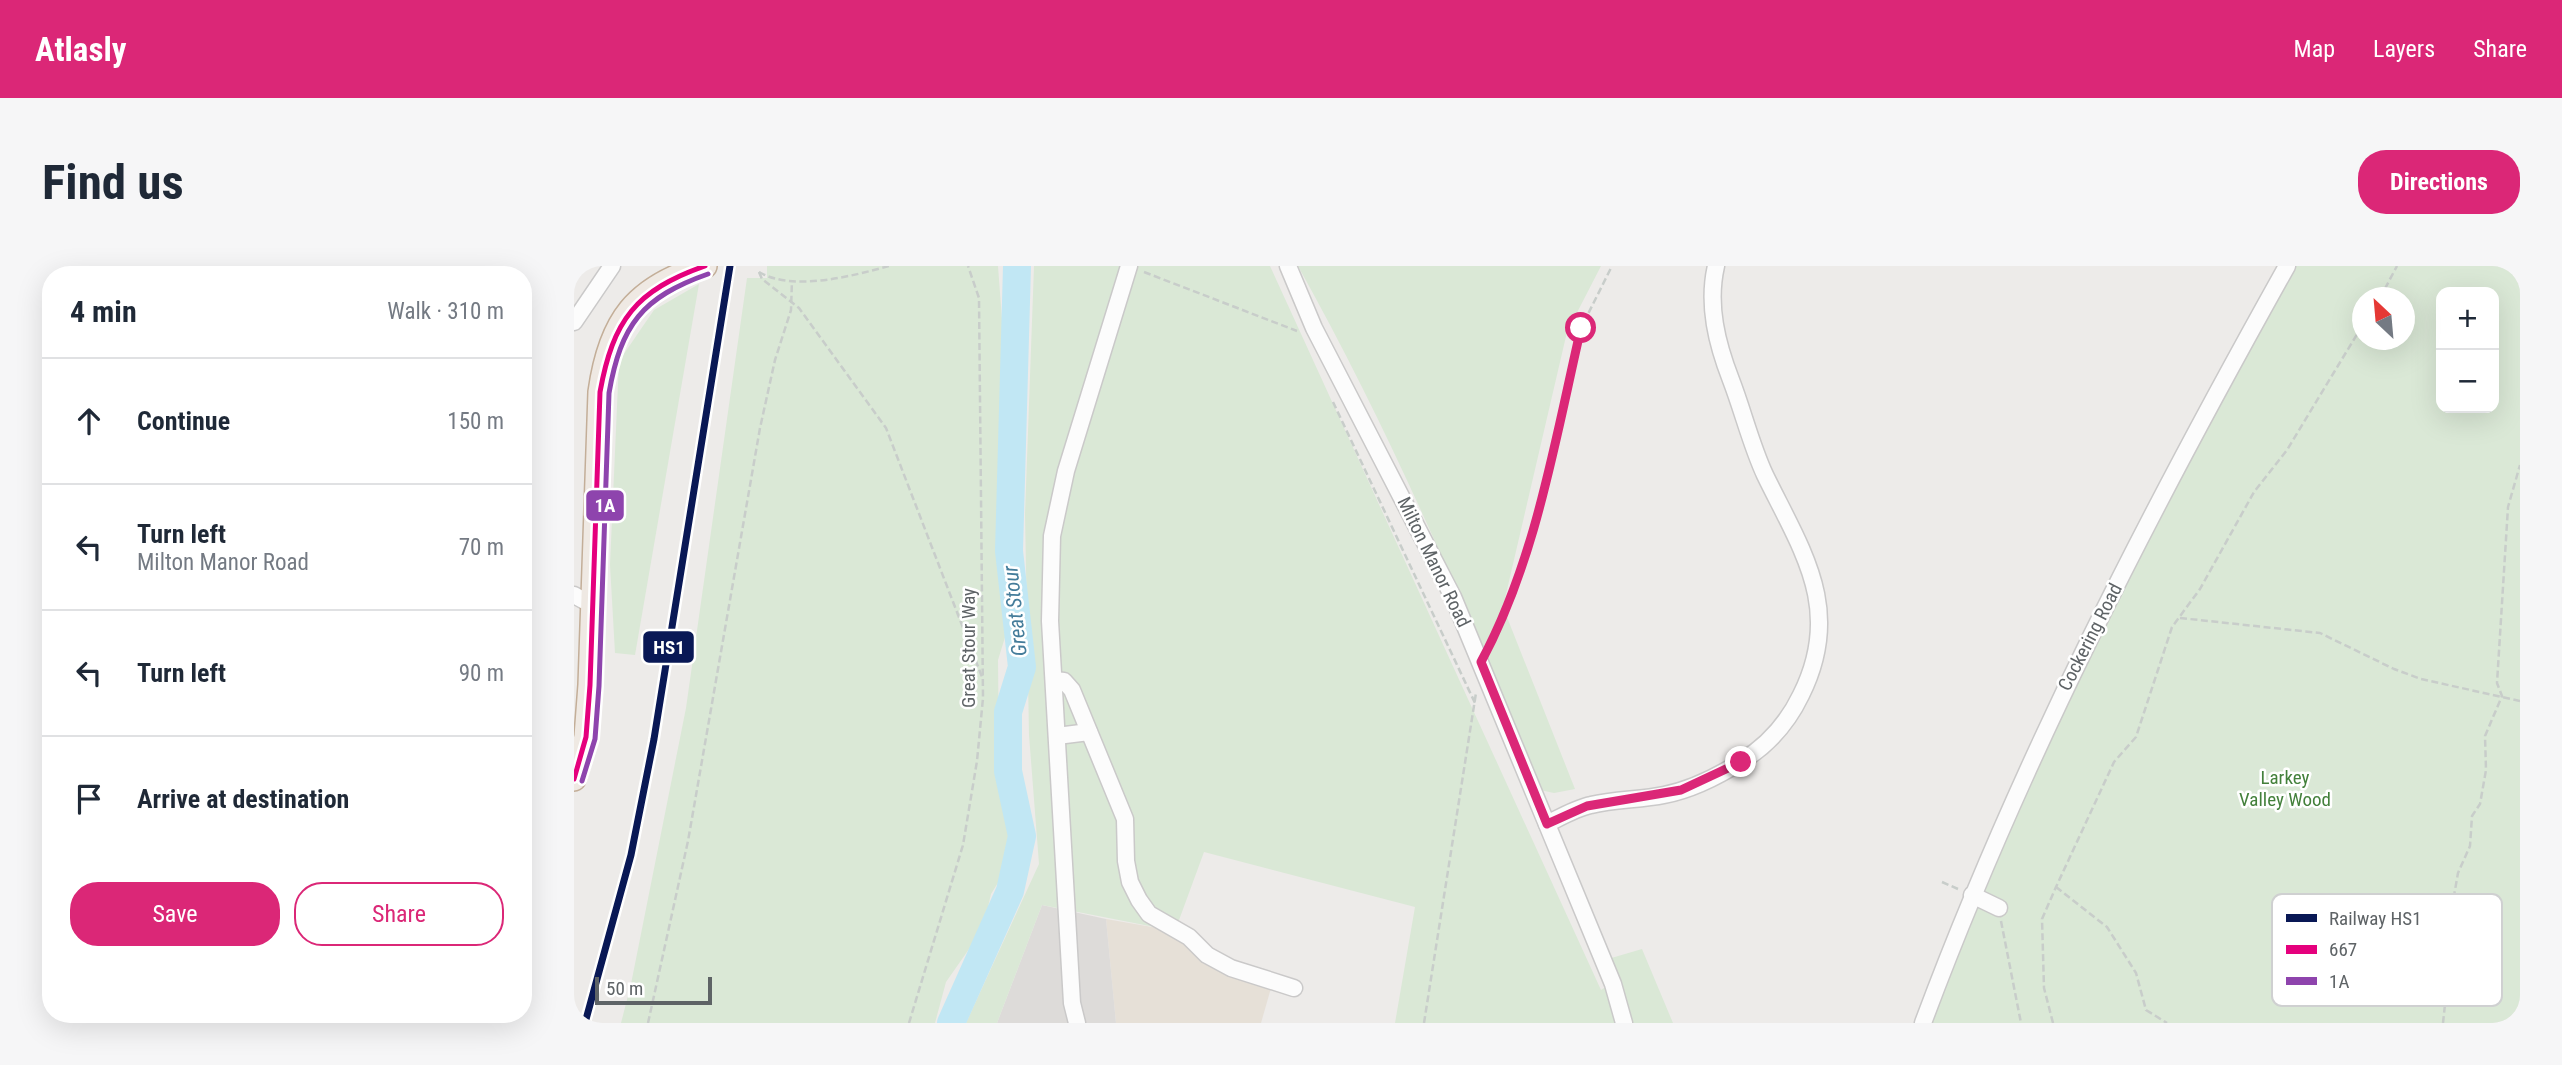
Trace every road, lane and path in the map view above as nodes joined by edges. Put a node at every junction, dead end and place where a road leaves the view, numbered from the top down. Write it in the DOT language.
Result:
graph roads {
  1 [pos="612,266"];
  2 [pos="705,266"];
  3 [pos="759,266"];
  4 [pos="889,266"];
  5 [pos="968,266"];
  6 [pos="1129,266"];
  7 [pos="1288,266"];
  8 [pos="1612,266"];
  9 [pos="1716,266"];
  10 [pos="2287,266"];
  11 [pos="2397,266"];
  12 [pos="759,272"];
  13 [pos="792,280"];
  14 [pos="2386,287"];
  15 [pos="792,300"];
  16 [pos="574,322"];
  17 [pos="1300,332"];
  18 [pos="2352,343"];
  19 [pos="1329,393"];
  20 [pos="2520,465"];
  21 [pos="583,600"];
  22 [pos="2179,618"];
  23 [pos="1481,662"];
  24 [pos="983,679"];
  25 [pos="1054,680"];
  26 [pos="2502,696"];
  27 [pos="2520,701"];
  28 [pos="1475,703"];
  29 [pos="1089,732"];
  30 [pos="1057,736"];
  31 [pos="574,777"];
  32 [pos="1547,824"];
  33 [pos="2056,887"];
  34 [pos="2454,894"];
  35 [pos="1972,895"];
  36 [pos="1998,908"];
  37 [pos="1294,988"];
  38 [pos="648,1023"];
  39 [pos="909,1023"];
  40 [pos="1077,1023"];
  41 [pos="1424,1023"];
  42 [pos="1624,1023"];
  43 [pos="1923,1023"];
  44 [pos="2021,1023"];
  45 [pos="2053,1023"];
  46 [pos="2167,1023"];
  1 -- 16 [label="street"];
  2 -- 21 [label="highway"];
  3 -- 12 [label="path"];
  4 -- 13 [label="path"];
  5 -- 24 [label="path, Great Stour Way"];
  6 -- 17 [label="path"];
  6 -- 25 [label="street"];
  7 -- 23 [label="street, Milton Manor Road"];
  8 -- 23 [label="path"];
  9 -- 32 [label="street"];
  10 -- 35 [label="street, Cockering Road"];
  11 -- 14 [label="path"];
  12 -- 13 [label="path"];
  12 -- 15 [label="path"];
  13 -- 15 [label="path"];
  15 -- 24 [label="path"];
  15 -- 38 [label="path"];
  18 -- 22 [label="path"];
  19 -- 28 [label="path"];
  20 -- 26 [label="path"];
  21 -- 31 [label="highway"];
  22 -- 26 [label="path"];
  22 -- 33 [label="path"];
  23 -- 28 [label="path"];
  23 -- 32 [label="street, Milton Manor Road"];
  24 -- 39 [label="path, Great Stour Way"];
  25 -- 29 [label="street"];
  25 -- 30 [label="street"];
  26 -- 27 [label="path"];
  26 -- 34 [label="path"];
  28 -- 41 [label="path"];
  29 -- 30 [label="street"];
  29 -- 37 [label="street"];
  30 -- 40 [label="street"];
  32 -- 42 [label="street, Milton Manor Road"];
  33 -- 45 [label="path"];
  33 -- 46 [label="path"];
  35 -- 36 [label="street"];
  35 -- 43 [label="street, Cockering Road"];
  36 -- 44 [label="path"];
}
